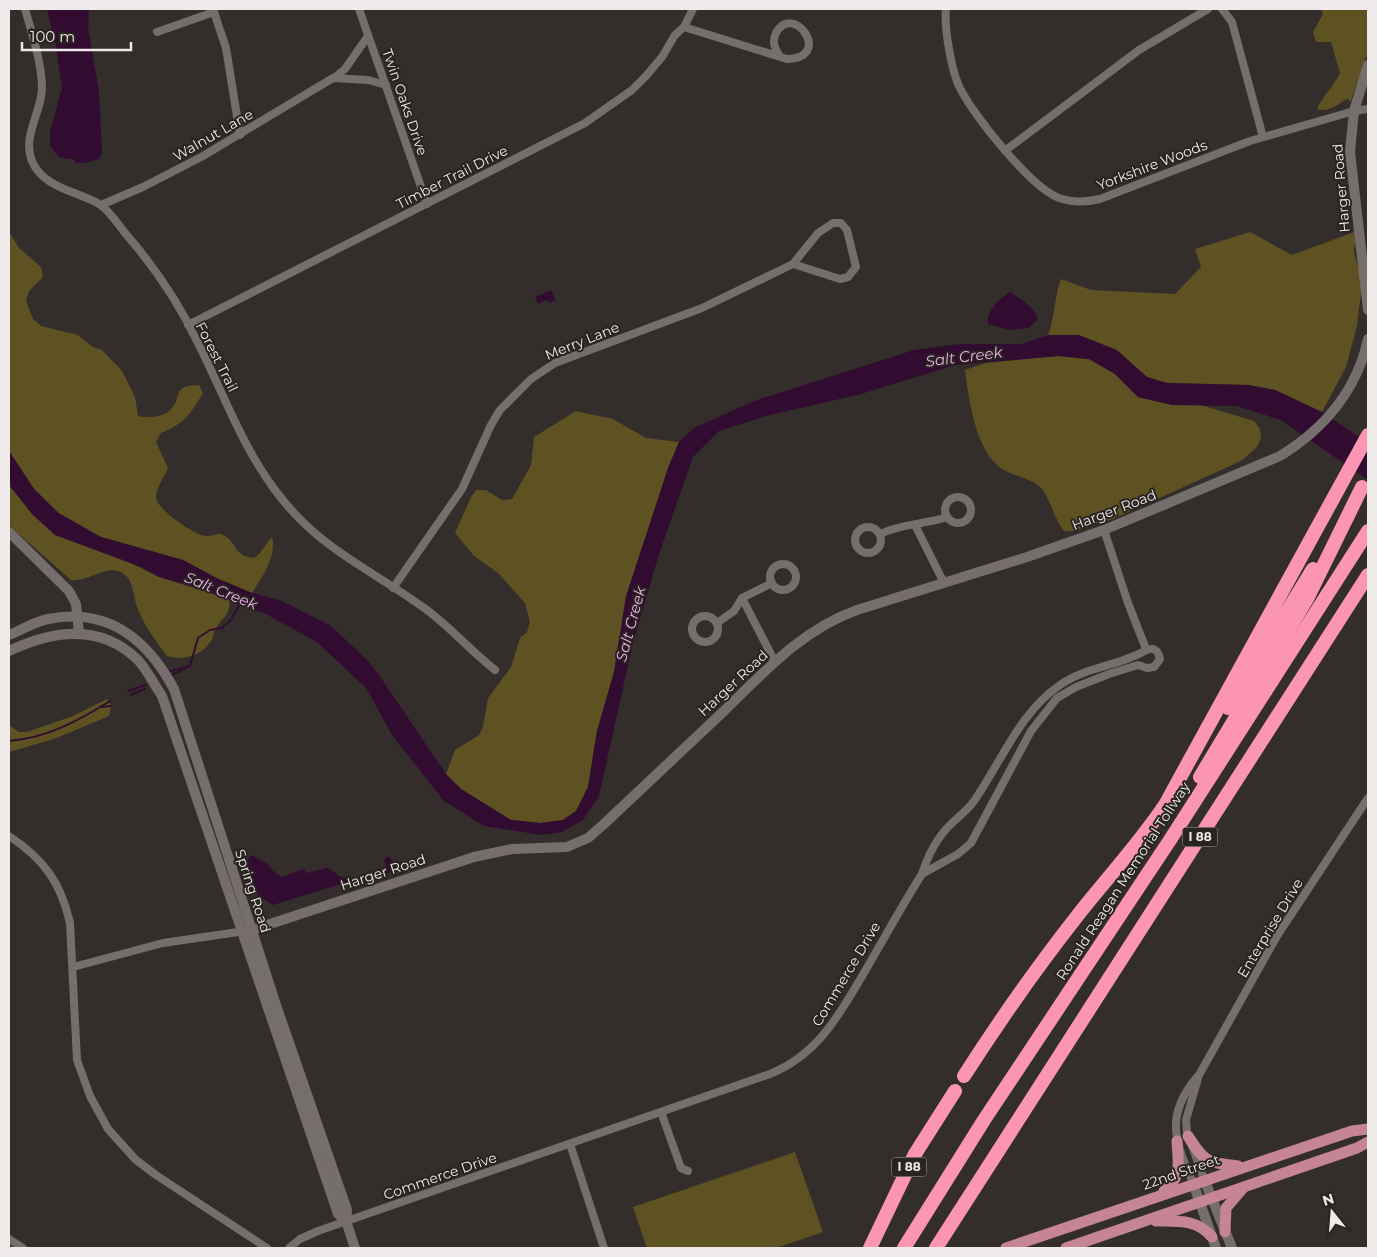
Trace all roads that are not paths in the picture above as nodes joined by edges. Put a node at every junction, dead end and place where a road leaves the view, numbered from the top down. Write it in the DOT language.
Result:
graph roads {
  1 [pos="25,9"];
  2 [pos="359,9"];
  3 [pos="693,9"];
  4 [pos="946,9"];
  5 [pos="1208,9"];
  6 [pos="1222,9"];
  7 [pos="214,10"];
  8 [pos="684,27"];
  9 [pos="157,32"];
  10 [pos="368,36"];
  11 [pos="779,55"];
  12 [pos="1368,65"];
  13 [pos="333,78"];
  14 [pos="386,85"];
  15 [pos="1368,109"];
  16 [pos="1354,111"];
  17 [pos="240,135"];
  18 [pos="1263,137"];
  19 [pos="1006,150"];
  20 [pos="427,204"];
  21 [pos="101,205"];
  22 [pos="793,264"];
  23 [pos="1368,310"];
  24 [pos="188,325"];
  25 [pos="1368,339"];
  26 [pos="1368,435"];
  27 [pos="1365,481"];
  28 [pos="947,518"];
  29 [pos="915,525"];
  30 [pos="1104,530"];
  31 [pos="1368,531"];
  32 [pos="9,532"];
  33 [pos="880,534"];
  34 [pos="1368,575"];
  35 [pos="772,583"];
  36 [pos="944,583"];
  37 [pos="393,588"];
  38 [pos="742,598"];
  39 [pos="78,617"];
  40 [pos="716,623"];
  41 [pos="78,633"];
  42 [pos="9,635"];
  43 [pos="1146,648"];
  44 [pos="9,651"];
  45 [pos="776,662"];
  46 [pos="495,670"];
  47 [pos="1368,798"];
  48 [pos="1165,805"];
  49 [pos="9,836"];
  50 [pos="1170,840"];
  51 [pos="922,874"];
  52 [pos="247,931"];
  53 [pos="73,967"];
  54 [pos="1199,1075"];
  55 [pos="964,1076"];
  56 [pos="955,1091"];
  57 [pos="661,1112"];
  58 [pos="1368,1129"];
  59 [pos="1182,1139"];
  60 [pos="1368,1142"];
  61 [pos="570,1144"];
  62 [pos="1245,1166"];
  63 [pos="688,1171"];
  64 [pos="1204,1179"];
  65 [pos="1193,1183"];
  66 [pos="1244,1187"];
  67 [pos="1158,1196"];
  68 [pos="1211,1198"];
  69 [pos="1200,1203"];
  70 [pos="1147,1220"];
  71 [pos="346,1221"];
  72 [pos="1225,1232"];
  73 [pos="9,1239"];
  74 [pos="1214,1243"];
  75 [pos="23,1248"];
  76 [pos="267,1248"];
  77 [pos="289,1248"];
  78 [pos="355,1248"];
  79 [pos="604,1248"];
  80 [pos="870,1248"];
  81 [pos="904,1248"];
  82 [pos="936,1248"];
  83 [pos="1006,1248"];
  84 [pos="1066,1248"];
  85 [pos="1232,1248"];
  1 -- 21 [label="street, Forest Trail"];
  2 -- 10 [label="street, Twin Oaks Drive"];
  3 -- 8 [label="street, Timber Trail Drive"];
  4 -- 19 [label="street, Yorkshire Woods"];
  5 -- 19 [label="street"];
  6 -- 18 [label="street"];
  7 -- 9 [label="street"];
  7 -- 17 [label="street"];
  8 -- 11 [label="street"];
  8 -- 20 [label="street, Timber Trail Drive"];
  10 -- 13 [label="street, Walnut Lane"];
  10 -- 14 [label="street, Twin Oaks Drive"];
  11 -- 11 [label="street"];
  12 -- 16 [label="street, Harger Road"];
  13 -- 14 [label="street"];
  13 -- 17 [label="street, Walnut Lane"];
  14 -- 20 [label="street, Twin Oaks Drive"];
  15 -- 16 [label="street, Yorkshire Woods"];
  16 -- 18 [label="street, Yorkshire Woods"];
  16 -- 23 [label="street, Harger Road"];
  17 -- 21 [label="street, Walnut Lane"];
  18 -- 19 [label="street, Yorkshire Woods"];
  20 -- 24 [label="street, Timber Trail Drive"];
  21 -- 24 [label="street, Forest Trail"];
  22 -- 22 [label="street, Merry Lane"];
  22 -- 37 [label="street, Merry Lane"];
  24 -- 37 [label="street, Forest Trail"];
  25 -- 30 [label="street, Harger Road"];
  26 -- 48 [label="highway, Ronald Reagan Memorial Tollway"];
  27 -- 48 [label="highway"];
  27 -- 50 [label="highway"];
  28 -- 29 [label="street"];
  29 -- 33 [label="street"];
  29 -- 36 [label="street"];
  30 -- 36 [label="street, Harger Road"];
  30 -- 43 [label="street"];
  31 -- 50 [label="highway, Ronald Reagan Memorial Tollway / I 88"];
  32 -- 39 [label="street"];
  34 -- 82 [label="highway, I 88"];
  35 -- 38 [label="street"];
  36 -- 45 [label="street, Harger Road"];
  37 -- 46 [label="street, Forest Trail"];
  38 -- 40 [label="street"];
  38 -- 45 [label="street"];
  39 -- 41 [label="street"];
  39 -- 42 [label="street, Spring Road"];
  39 -- 52 [label="street, Spring Road"];
  41 -- 44 [label="street, Spring Road"];
  41 -- 52 [label="street, Spring Road"];
  43 -- 51 [label="street, Commerce Drive"];
  43 -- 51 [label="street"];
  45 -- 52 [label="street, Harger Road"];
  47 -- 54 [label="street, Enterprise Drive"];
  48 -- 55 [label="highway, Ronald Reagan Memorial Tollway"];
  49 -- 53 [label="street"];
  50 -- 81 [label="highway, Ronald Reagan Memorial Tollway / I 88"];
  51 -- 57 [label="street, Commerce Drive"];
  52 -- 53 [label="street, Harger Road"];
  52 -- 71 [label="street, Spring Road"];
  53 -- 76 [label="street"];
  54 -- 59 [label="street, Enterprise Drive"];
  54 -- 59 [label="street, Enterprise Drive"];
  56 -- 80 [label="highway, I 88"];
  57 -- 61 [label="street, Commerce Drive"];
  57 -- 63 [label="street"];
  58 -- 62 [label="main road, 22nd Street"];
  59 -- 62 [label="main road"];
  59 -- 64 [label="street, Enterprise Drive"];
  59 -- 65 [label="street, Enterprise Drive"];
  59 -- 67 [label="main road"];
  60 -- 66 [label="main road"];
  61 -- 71 [label="street, Commerce Drive"];
  61 -- 79 [label="street"];
  62 -- 64 [label="main road, 22nd Street"];
  64 -- 65 [label="main road, 22nd Street"];
  64 -- 68 [label="street"];
  65 -- 67 [label="main road, 22nd Street"];
  65 -- 69 [label="street"];
  66 -- 68 [label="main road"];
  66 -- 72 [label="main road"];
  67 -- 83 [label="main road, 22nd Street"];
  68 -- 69 [label="main road"];
  68 -- 72 [label="street"];
  69 -- 70 [label="main road"];
  69 -- 74 [label="street"];
  70 -- 74 [label="main road"];
  70 -- 84 [label="main road"];
  71 -- 77 [label="street, Commerce Drive"];
  71 -- 78 [label="street, Spring Road"];
  72 -- 85 [label="street"];
  73 -- 75 [label="street"];
}
